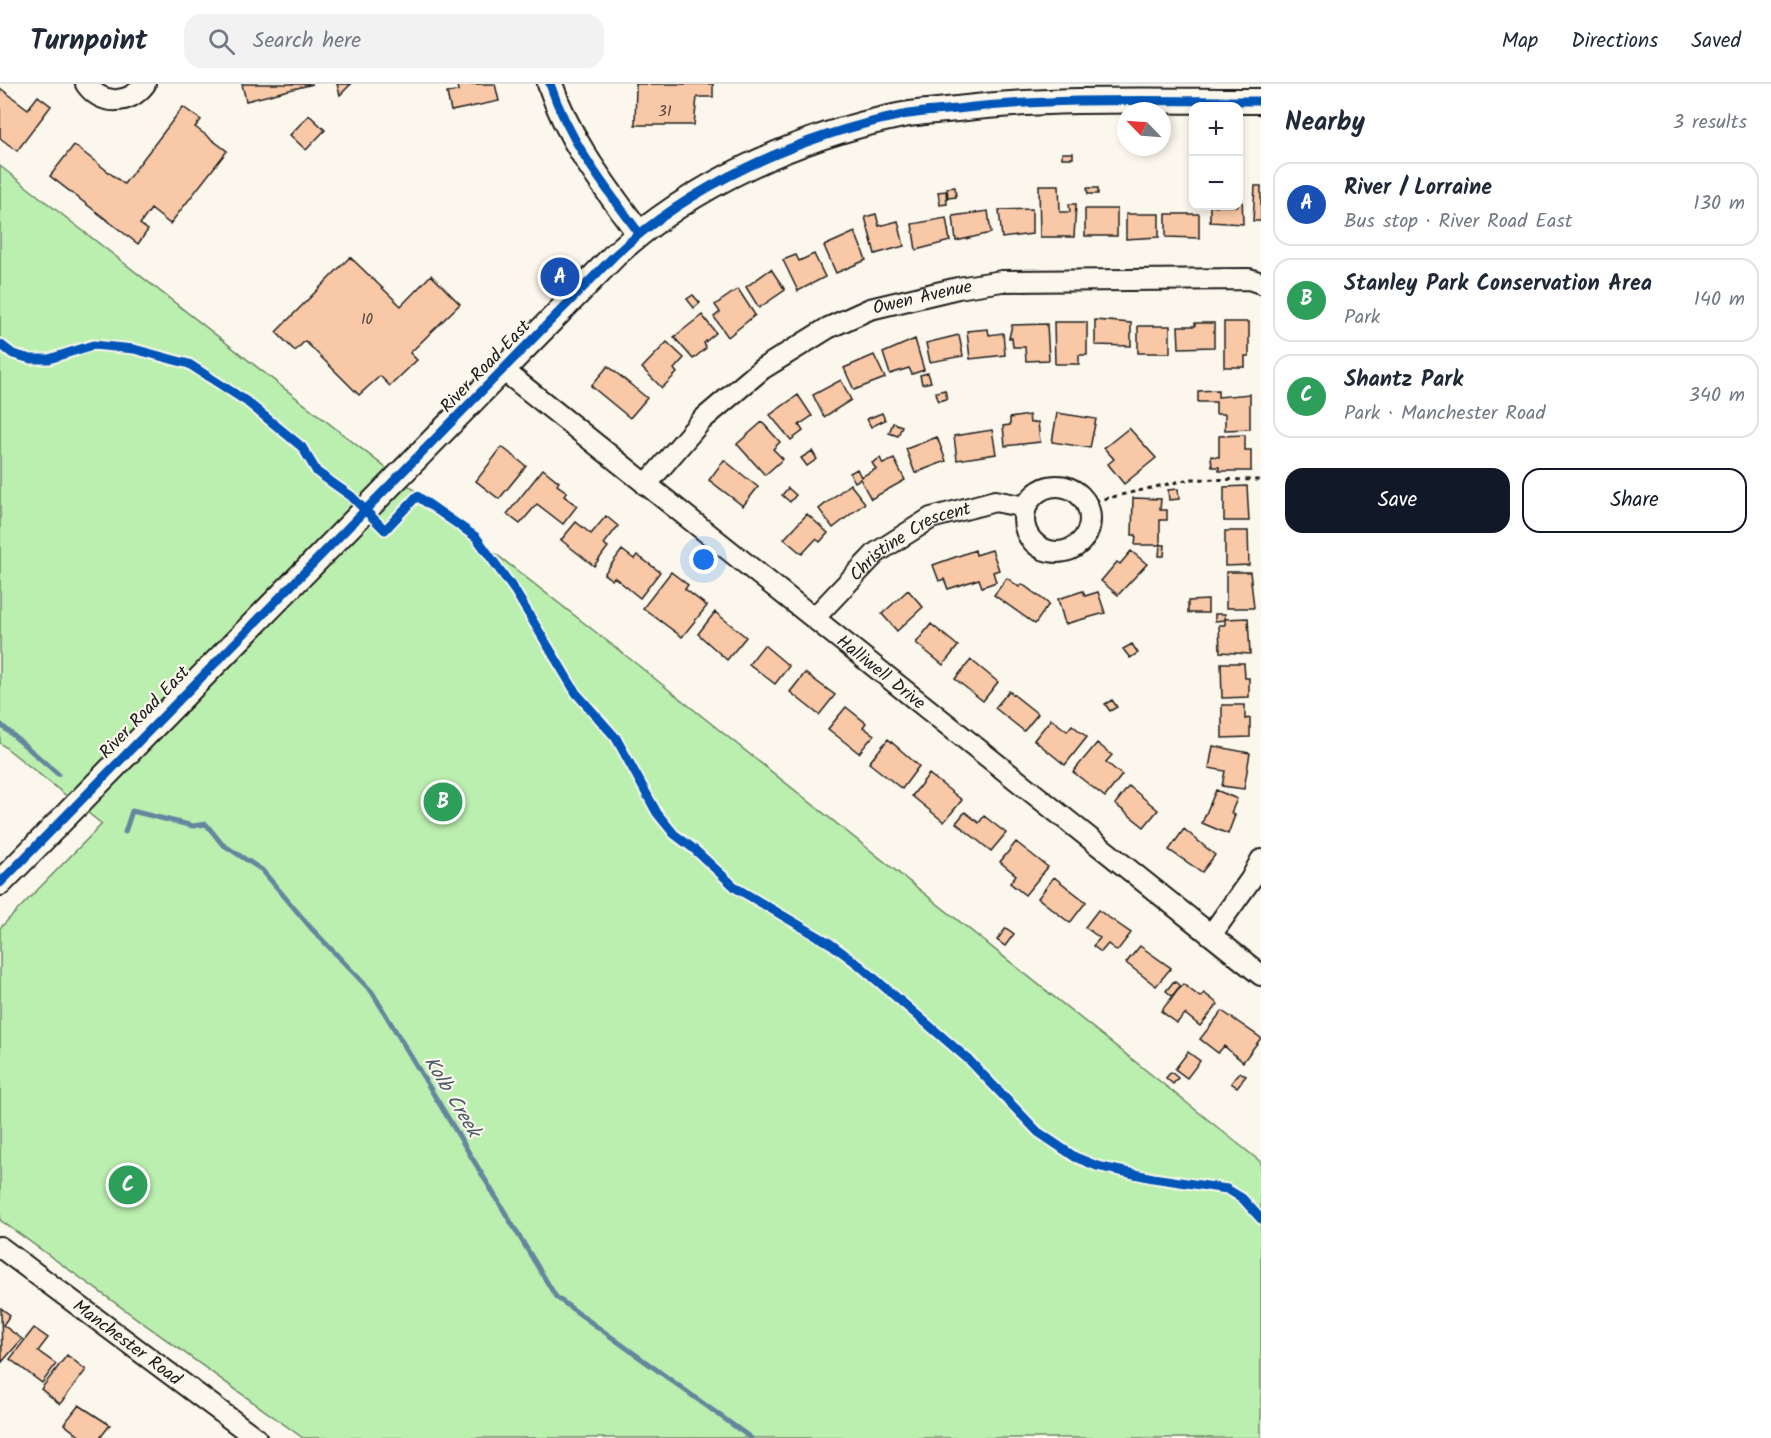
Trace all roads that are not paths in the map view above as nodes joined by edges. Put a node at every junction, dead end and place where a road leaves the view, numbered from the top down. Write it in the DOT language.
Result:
graph roads {
  1 [pos="86,84"];
  2 [pos="145,84"];
  3 [pos="550,84"];
  4 [pos="1261,100"];
  5 [pos="639,233"];
  6 [pos="1261,283"];
  7 [pos="503,370"];
  8 [pos="646,485"];
  9 [pos="1025,507"];
  10 [pos="815,617"];
  11 [pos="1261,860"];
  12 [pos="0,883"];
  13 [pos="1211,935"];
  14 [pos="1261,975"];
  15 [pos="0,1247"];
  16 [pos="256,1438"];
  1 -- 2 [label="street"];
  3 -- 5 [label="street"];
  4 -- 5 [label="street, River Road East"];
  5 -- 7 [label="street, River Road East"];
  6 -- 8 [label="street, Owen Avenue"];
  7 -- 8 [label="street, Halliwell Drive"];
  7 -- 12 [label="street, River Road East"];
  8 -- 10 [label="street, Halliwell Drive"];
  9 -- 9 [label="street"];
  9 -- 10 [label="street, Christine Crescent"];
  10 -- 13 [label="street, Halliwell Drive"];
  11 -- 13 [label="street"];
  13 -- 14 [label="street, Halliwell Drive"];
  15 -- 16 [label="street, Manchester Road"];
}
